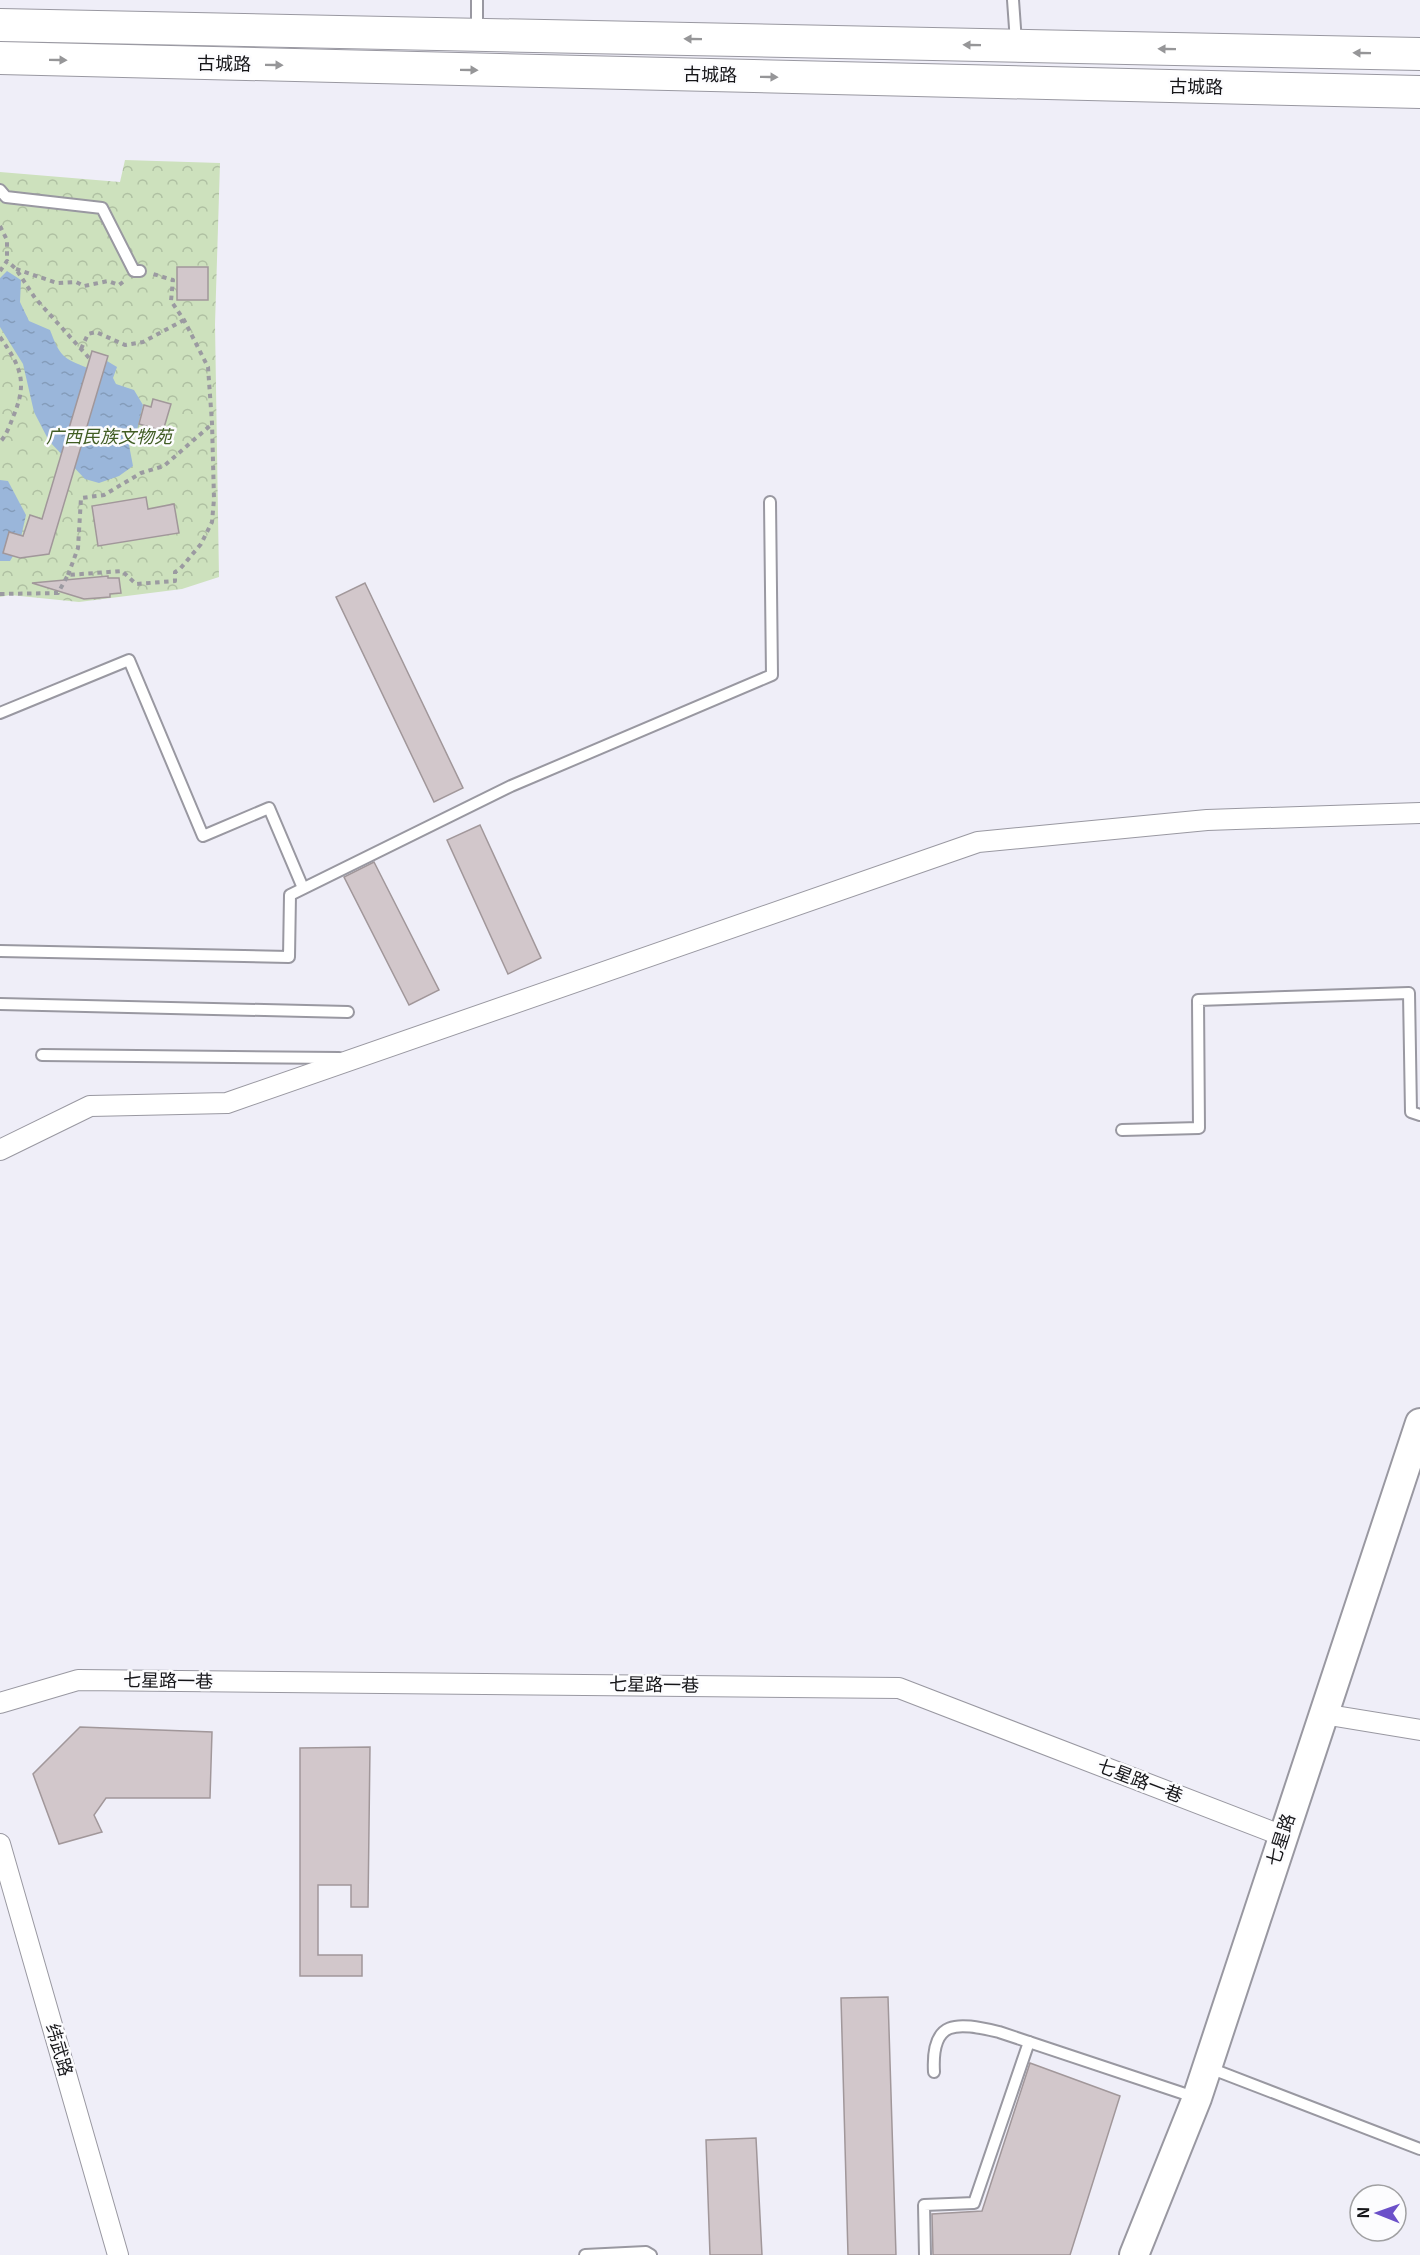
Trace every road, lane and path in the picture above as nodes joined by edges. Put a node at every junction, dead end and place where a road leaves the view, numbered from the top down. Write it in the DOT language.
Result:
graph roads {
  1 [pos="477,0"];
  2 [pos="1013,0"];
  3 [pos="0,25"];
  4 [pos="477,35"];
  5 [pos="1016,46"];
  6 [pos="1420,54"];
  7 [pos="0,58"];
  8 [pos="1420,93"];
  9 [pos="0,190"];
  10 [pos="0,226"];
  11 [pos="7,261"];
  12 [pos="16,269"];
  13 [pos="0,271"];
  14 [pos="137,271"];
  15 [pos="184,320"];
  16 [pos="0,337"];
  17 [pos="81,349"];
  18 [pos="90,359"];
  19 [pos="212,423"];
  20 [pos="0,442"];
  21 [pos="770,502"];
  22 [pos="68,575"];
  23 [pos="0,594"];
  24 [pos="0,713"];
  25 [pos="1420,813"];
  26 [pos="303,888"];
  27 [pos="0,951"];
  28 [pos="0,1004"];
  29 [pos="348,1012"];
  30 [pos="42,1055"];
  31 [pos="354,1059"];
  32 [pos="1420,1116"];
  33 [pos="1122,1130"];
  34 [pos="0,1150"];
  35 [pos="1420,1423"];
  36 [pos="0,1703"];
  37 [pos="1323,1714"];
  38 [pos="1420,1730"];
  39 [pos="1283,1836"];
  40 [pos="0,1844"];
  41 [pos="1029,2042"];
  42 [pos="1207,2067"];
  43 [pos="934,2072"];
  44 [pos="1197,2098"];
  45 [pos="1420,2149"];
  46 [pos="118,2255"];
  47 [pos="585,2255"];
  48 [pos="651,2255"];
  49 [pos="925,2255"];
  50 [pos="1134,2255"];
  1 -- 4 [label="lane"];
  2 -- 5 [label="lane"];
  3 -- 4 [label="main road, 古城路"];
  5 -- 4 [label="main road, 古城路, one-way"];
  6 -- 5 [label="main road, 古城路, one-way"];
  7 -- 8 [label="main road, 古城路, one-way"];
  9 -- 14 [label="lane"];
  10 -- 11 [label="path"];
  11 -- 12 [label="path"];
  11 -- 13 [label="path"];
  12 -- 14 [label="path"];
  12 -- 17 [label="path"];
  14 -- 15 [label="path"];
  15 -- 17 [label="path"];
  15 -- 19 [label="path"];
  16 -- 20 [label="path"];
  17 -- 18 [label="path"];
  19 -- 22 [label="path"];
  19 -- 22 [label="path"];
  21 -- 26 [label="lane"];
  22 -- 23 [label="path"];
  24 -- 26 [label="lane"];
  25 -- 31 [label="street"];
  26 -- 27 [label="lane"];
  28 -- 29 [label="lane"];
  30 -- 31 [label="lane"];
  31 -- 34 [label="street"];
  32 -- 33 [label="lane"];
  35 -- 37 [label="main road, 七星路"];
  36 -- 39 [label="street, 七星路一巷"];
  37 -- 38 [label="street"];
  37 -- 39 [label="main road, 七星路"];
  39 -- 42 [label="main road, 七星路"];
  40 -- 46 [label="street, 纬武路"];
  41 -- 43 [label="lane"];
  41 -- 44 [label="lane"];
  41 -- 49 [label="lane"];
  42 -- 44 [label="main road, 七星路"];
  42 -- 45 [label="lane"];
  44 -- 50 [label="main road, 七星路"];
  47 -- 48 [label="lane"];
}
